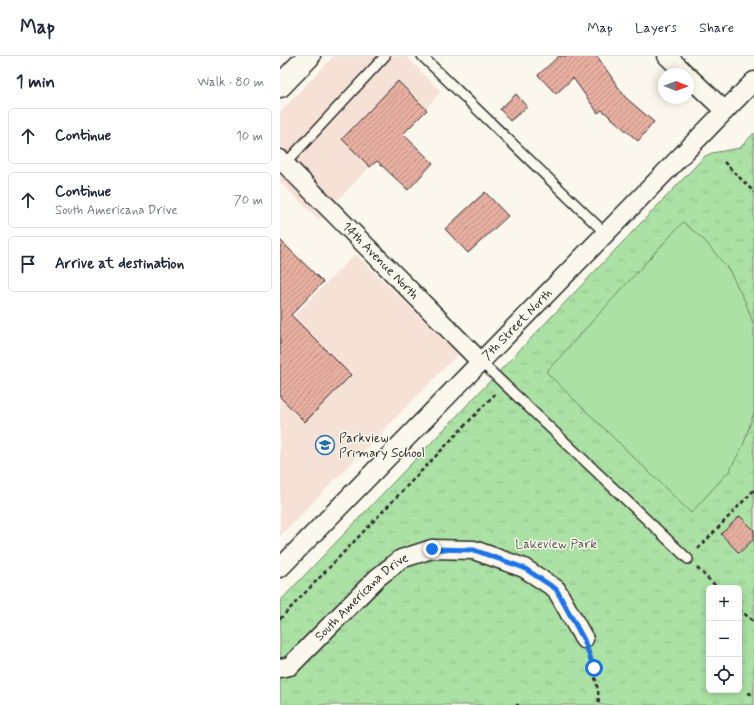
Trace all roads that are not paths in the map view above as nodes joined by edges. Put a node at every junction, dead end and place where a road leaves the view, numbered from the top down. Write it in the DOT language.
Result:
graph roads {
  1 [pos="309,56"];
  2 [pos="385,56"];
  3 [pos="422,56"];
  4 [pos="667,56"];
  5 [pos="680,68"];
  6 [pos="754,81"];
  7 [pos="694,82"];
  8 [pos="280,86"];
  9 [pos="724,111"];
  10 [pos="283,162"];
  11 [pos="606,234"];
  12 [pos="481,362"];
  13 [pos="688,559"];
  14 [pos="280,568"];
  15 [pos="584,640"];
  16 [pos="280,668"];
  1 -- 8 [label="street"];
  2 -- 10 [label="lane"];
  3 -- 11 [label="lane"];
  4 -- 5 [label="street"];
  6 -- 9 [label="street, 7th Street North"];
  7 -- 9 [label="street"];
  9 -- 11 [label="street, 7th Street North"];
  10 -- 12 [label="street, 14th Avenue North"];
  11 -- 12 [label="street, 7th Street North"];
  12 -- 13 [label="lane"];
  12 -- 14 [label="street, 7th Street North"];
  15 -- 16 [label="street, South Americana Drive"];
}
